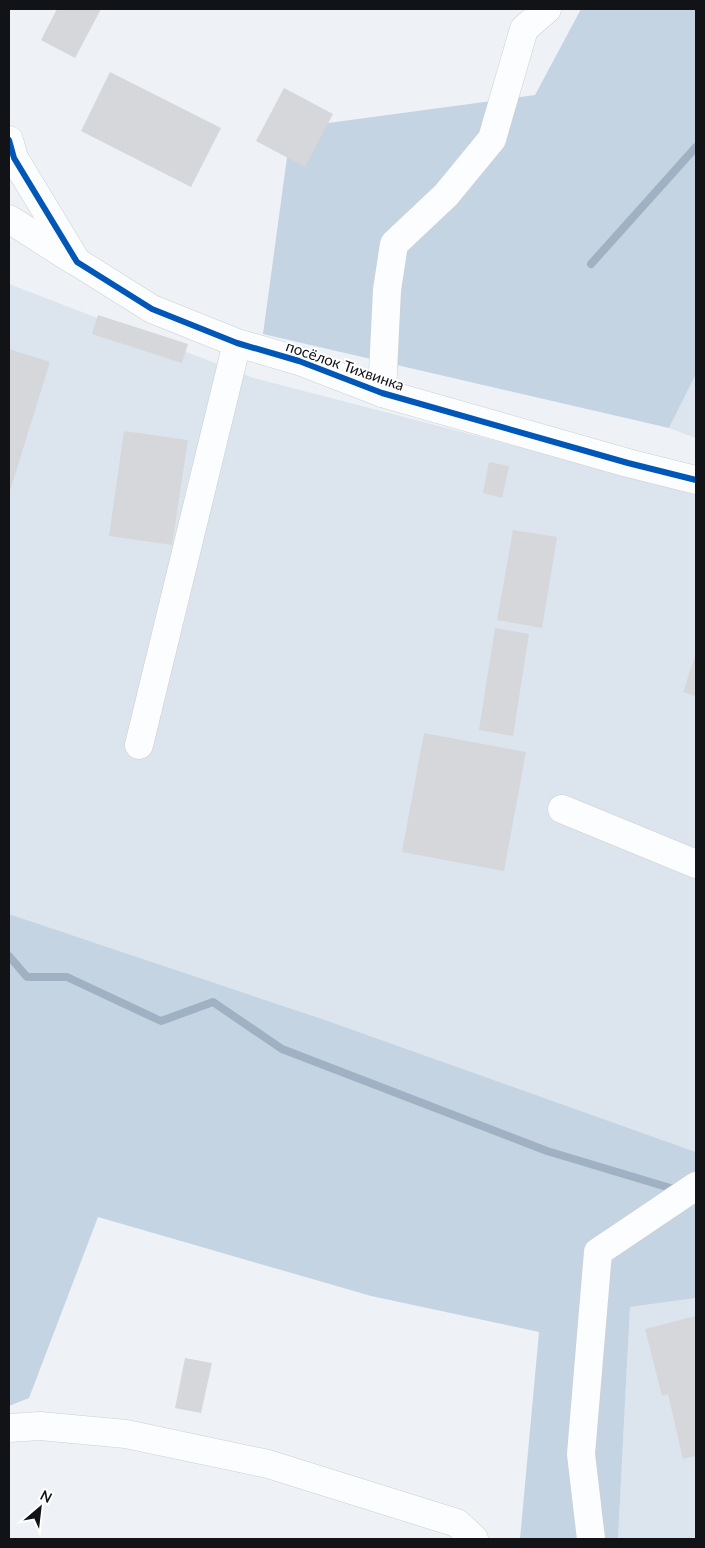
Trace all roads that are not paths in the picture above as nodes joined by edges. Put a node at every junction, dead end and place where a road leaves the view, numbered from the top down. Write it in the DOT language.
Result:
graph roads {
  1 [pos="547,9"];
  2 [pos="9,140"];
  3 [pos="9,219"];
  4 [pos="77,262"];
  5 [pos="236,343"];
  6 [pos="382,393"];
  7 [pos="696,480"];
  8 [pos="139,745"];
  9 [pos="562,809"];
  10 [pos="696,864"];
  11 [pos="696,1186"];
  12 [pos="9,1428"];
  13 [pos="474,1539"];
  14 [pos="591,1539"];
  1 -- 6 [label="street"];
  2 -- 4 [label="street, посёлок Тихвинка"];
  3 -- 4 [label="street"];
  4 -- 5 [label="street, посёлок Тихвинка"];
  5 -- 6 [label="street, посёлок Тихвинка"];
  5 -- 8 [label="street"];
  6 -- 7 [label="street, посёлок Тихвинка"];
  9 -- 10 [label="street"];
  11 -- 14 [label="street"];
  12 -- 13 [label="street"];
}
